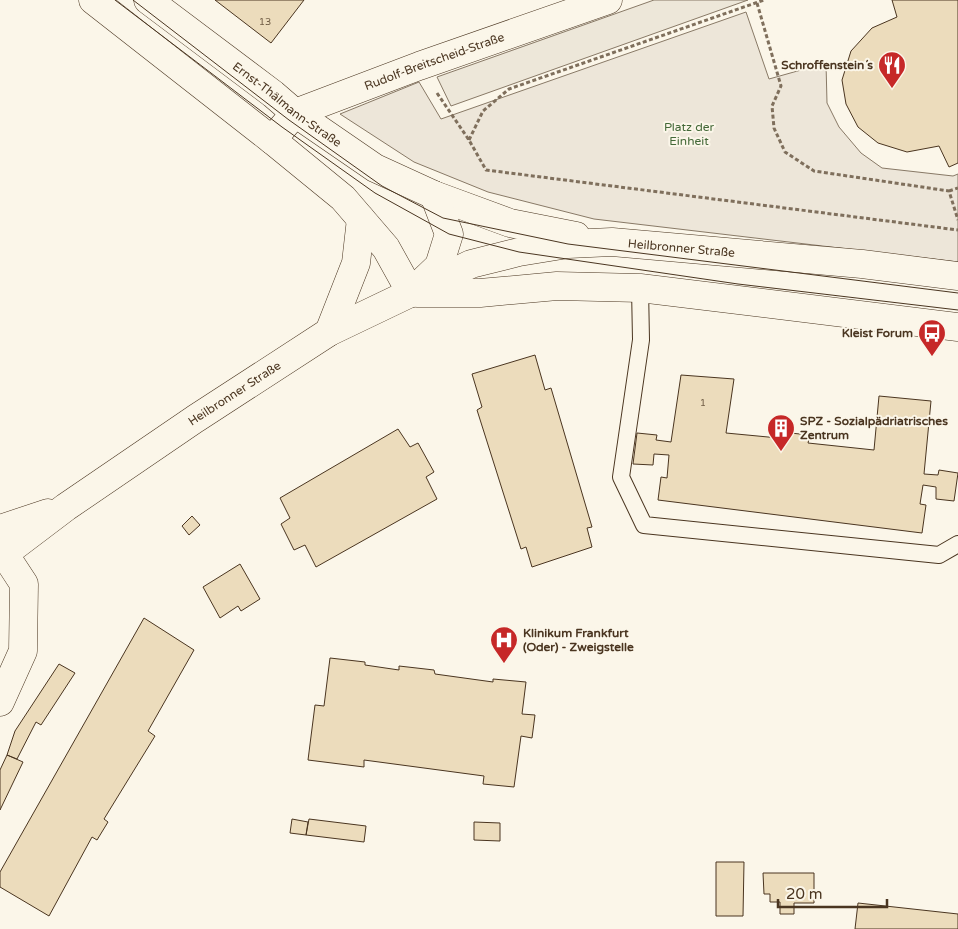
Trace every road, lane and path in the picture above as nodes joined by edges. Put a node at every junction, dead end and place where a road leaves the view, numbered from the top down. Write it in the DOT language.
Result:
graph roads {
  1 [pos="93,0"];
  2 [pos="148,0"];
  3 [pos="608,0"];
  4 [pos="764,0"];
  5 [pos="757,3"];
  6 [pos="295,113"];
  7 [pos="272,140"];
  8 [pos="958,188"];
  9 [pos="949,191"];
  10 [pos="434,195"];
  11 [pos="360,219"];
  12 [pos="958,220"];
  13 [pos="958,230"];
  14 [pos="612,242"];
  15 [pos="958,276"];
  16 [pos="640,288"];
  17 [pos="411,294"];
  18 [pos="958,327"];
  19 [pos="329,332"];
  20 [pos="958,544"];
  21 [pos="2,547"];
  22 [pos="0,702"];
  1 -- 7 [label="street"];
  2 -- 6 [label="street, Ernst-Thälmann-Straße"];
  3 -- 6 [label="street, Rudolf-Breitscheid-Straße"];
  4 -- 5 [label="path"];
  5 -- 9 [label="path"];
  5 -- 13 [label="path"];
  6 -- 7 [label="street, Rudolf-Breitscheid-Straße"];
  6 -- 10 [label="street, Ernst-Thälmann-Straße"];
  7 -- 11 [label="street"];
  8 -- 9 [label="path"];
  9 -- 12 [label="path"];
  10 -- 14 [label="street, Ernst-Thälmann-Straße"];
  10 -- 17 [label="street"];
  11 -- 17 [label="street"];
  11 -- 19 [label="street"];
  14 -- 15 [label="street, Heilbronner Straße"];
  14 -- 17 [label="street, Heilbronner Straße"];
  16 -- 17 [label="street, Heilbronner Straße"];
  16 -- 18 [label="street, Heilbronner Straße"];
  16 -- 20 [label="lane"];
  17 -- 19 [label="street, Heilbronner Straße"];
  19 -- 21 [label="street, Heilbronner Straße"];
  21 -- 22 [label="street"];
}
